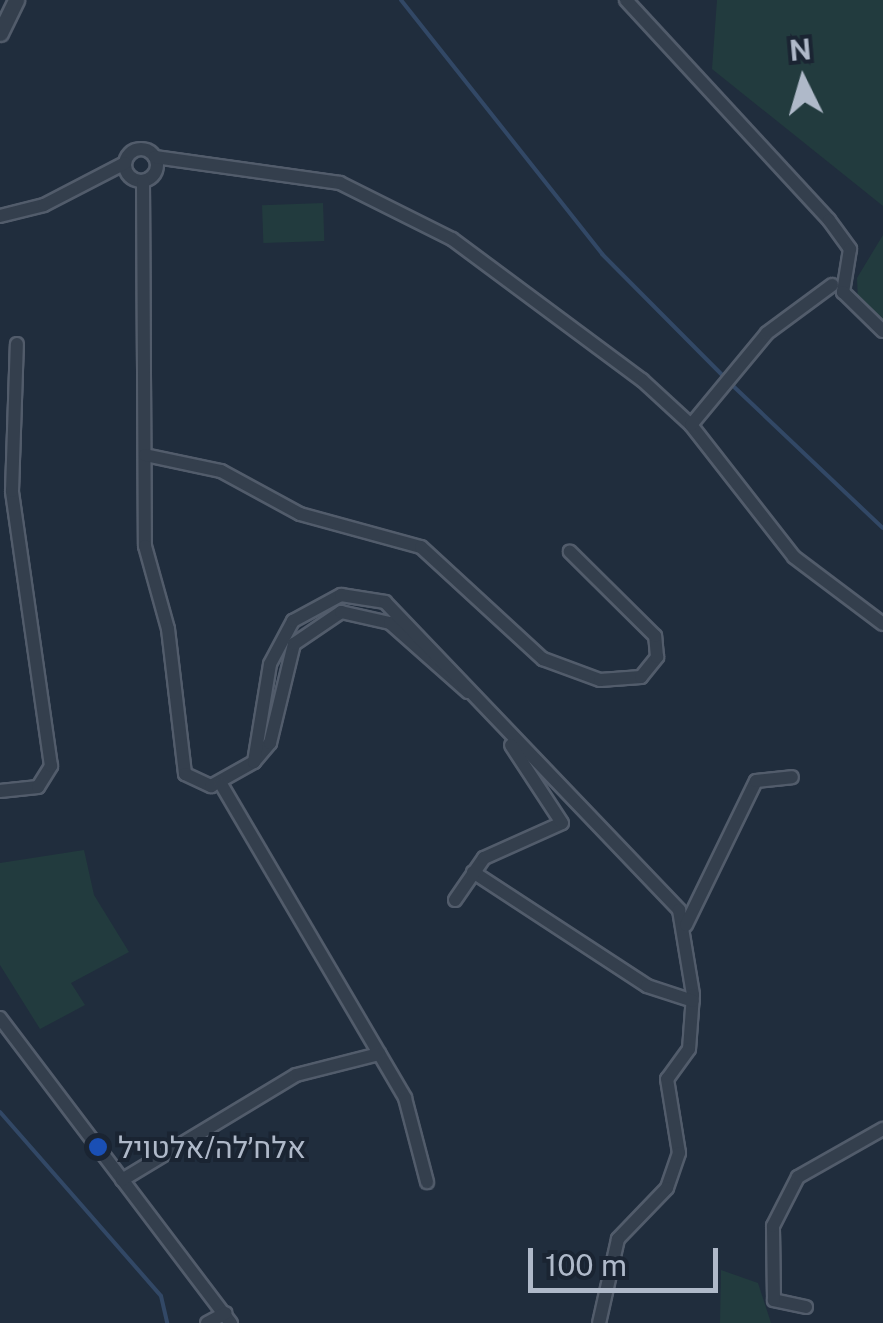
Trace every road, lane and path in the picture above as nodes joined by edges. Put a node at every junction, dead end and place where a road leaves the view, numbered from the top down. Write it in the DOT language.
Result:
graph roads {
  1 [pos="16,0"];
  2 [pos="626,0"];
  3 [pos="0,30"];
  4 [pos="155,157"];
  5 [pos="125,162"];
  6 [pos="143,181"];
  7 [pos="0,216"];
  8 [pos="832,285"];
  9 [pos="883,331"];
  10 [pos="16,344"];
  11 [pos="691,426"];
  12 [pos="145,455"];
  13 [pos="570,552"];
  14 [pos="883,624"];
  15 [pos="506,734"];
  16 [pos="792,777"];
  17 [pos="221,784"];
  18 [pos="0,791"];
  19 [pos="473,872"];
  20 [pos="455,900"];
  21 [pos="686,925"];
  22 [pos="693,1000"];
  23 [pos="0,1018"];
  24 [pos="379,1054"];
  25 [pos="883,1129"];
  26 [pos="122,1180"];
  27 [pos="427,1182"];
  28 [pos="806,1307"];
  29 [pos="228,1318"];
  30 [pos="207,1323"];
  31 [pos="599,1323"];
  1 -- 3 [label="street"];
  2 -- 9 [label="street"];
  4 -- 5 [label="street"];
  4 -- 6 [label="street"];
  4 -- 11 [label="street"];
  5 -- 6 [label="street"];
  5 -- 7 [label="street"];
  6 -- 12 [label="street"];
  8 -- 11 [label="street"];
  10 -- 18 [label="street"];
  11 -- 14 [label="street"];
  12 -- 13 [label="street"];
  12 -- 17 [label="street"];
  15 -- 17 [label="street"];
  15 -- 19 [label="street"];
  15 -- 21 [label="street"];
  16 -- 21 [label="street"];
  17 -- 24 [label="street"];
  19 -- 20 [label="street"];
  19 -- 22 [label="street"];
  21 -- 22 [label="street"];
  22 -- 31 [label="street"];
  23 -- 26 [label="street"];
  24 -- 26 [label="street"];
  24 -- 27 [label="street"];
  25 -- 28 [label="street"];
  26 -- 29 [label="street"];
  29 -- 30 [label="street"];
}
